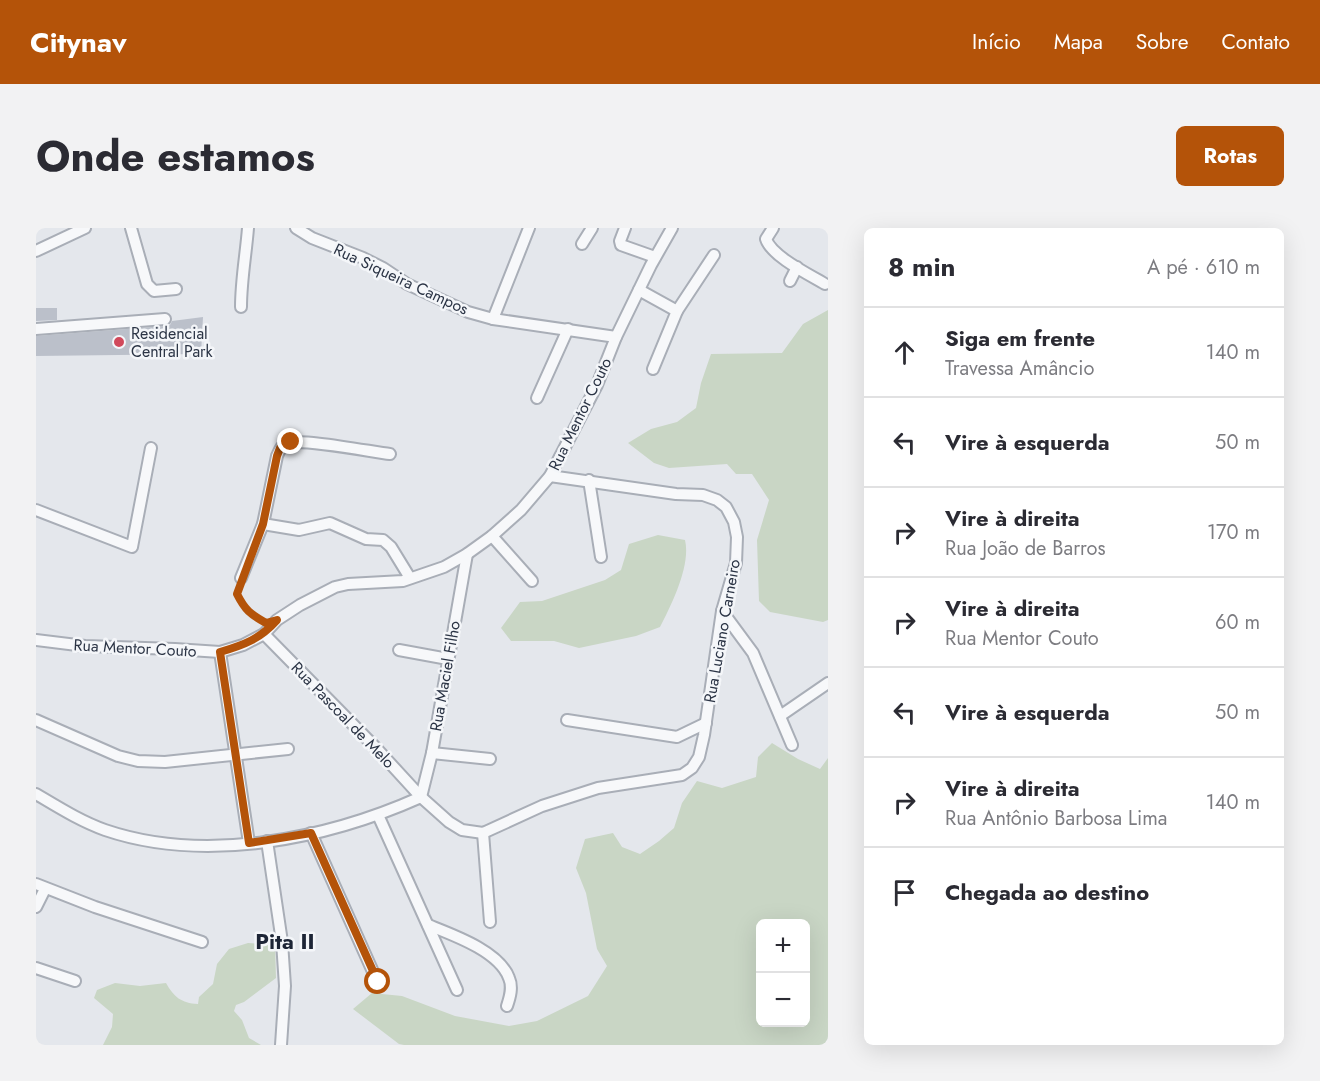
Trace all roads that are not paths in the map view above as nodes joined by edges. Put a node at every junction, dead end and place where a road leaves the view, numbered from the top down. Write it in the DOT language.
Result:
graph roads {
  1 [pos="85,228"];
  2 [pos="131,228"];
  3 [pos="248,228"];
  4 [pos="296,228"];
  5 [pos="529,228"];
  6 [pos="592,228"];
  7 [pos="625,228"];
  8 [pos="672,228"];
  9 [pos="774,228"];
  10 [pos="582,244"];
  11 [pos="36,251"];
  12 [pos="714,255"];
  13 [pos="655,257"];
  14 [pos="797,267"];
  15 [pos="790,281"];
  16 [pos="825,284"];
  17 [pos="176,289"];
  18 [pos="639,290"];
  19 [pos="241,307"];
  20 [pos="677,311"];
  21 [pos="165,319"];
  22 [pos="493,319"];
  23 [pos="36,329"];
  24 [pos="568,329"];
  25 [pos="616,337"];
  26 [pos="653,369"];
  27 [pos="537,398"];
  28 [pos="151,448"];
  29 [pos="390,454"];
  30 [pos="550,476"];
  31 [pos="590,480"];
  32 [pos="36,510"];
  33 [pos="263,524"];
  34 [pos="492,536"];
  35 [pos="467,554"];
  36 [pos="601,557"];
  37 [pos="241,578"];
  38 [pos="410,578"];
  39 [pos="532,581"];
  40 [pos="722,611"];
  41 [pos="264,634"];
  42 [pos="36,640"];
  43 [pos="399,650"];
  44 [pos="220,652"];
  45 [pos="448,659"];
  46 [pos="828,683"];
  47 [pos="780,716"];
  48 [pos="36,720"];
  49 [pos="567,720"];
  50 [pos="706,723"];
  51 [pos="792,745"];
  52 [pos="288,749"];
  53 [pos="432,753"];
  54 [pos="235,755"];
  55 [pos="490,759"];
  56 [pos="36,794"];
  57 [pos="421,797"];
  58 [pos="378,814"];
  59 [pos="311,833"];
  60 [pos="483,833"];
  61 [pos="267,841"];
  62 [pos="249,843"];
  63 [pos="41,887"];
  64 [pos="36,907"];
  65 [pos="490,922"];
  66 [pos="428,925"];
  67 [pos="202,942"];
  68 [pos="36,968"];
  69 [pos="75,981"];
  70 [pos="378,982"];
  71 [pos="457,990"];
  72 [pos="507,1006"];
  73 [pos="281,1045"];
  1 -- 11 [label="street"];
  2 -- 17 [label="street"];
  3 -- 19 [label="street"];
  4 -- 22 [label="street, Rua Siqueira Campos"];
  5 -- 22 [label="street"];
  6 -- 10 [label="street"];
  7 -- 13 [label="street"];
  8 -- 13 [label="street, Rua Mentor Couto"];
  9 -- 14 [label="street"];
  12 -- 20 [label="street"];
  13 -- 18 [label="street, Rua Mentor Couto"];
  14 -- 15 [label="street"];
  14 -- 16 [label="street"];
  18 -- 20 [label="street"];
  18 -- 25 [label="street, Rua Mentor Couto"];
  20 -- 26 [label="street"];
  21 -- 23 [label="street"];
  22 -- 24 [label="street, Rua Siqueira Campos"];
  24 -- 25 [label="street, Rua Siqueira Campos"];
  24 -- 27 [label="street"];
  25 -- 30 [label="street, Rua Mentor Couto"];
  28 -- 32 [label="street"];
  29 -- 33 [label="street"];
  30 -- 31 [label="street, Rua Luciano Carneiro"];
  30 -- 34 [label="street, Rua Mentor Couto"];
  31 -- 36 [label="street"];
  31 -- 40 [label="street, Rua Luciano Carneiro"];
  33 -- 37 [label="street"];
  33 -- 38 [label="street"];
  34 -- 35 [label="street, Rua Mentor Couto"];
  34 -- 39 [label="street"];
  35 -- 38 [label="street, Rua Mentor Couto"];
  35 -- 45 [label="street, Rua Maciel Filho"];
  38 -- 41 [label="street, Rua Mentor Couto"];
  40 -- 47 [label="street"];
  40 -- 50 [label="street, Rua Luciano Carneiro"];
  41 -- 44 [label="street, Rua Mentor Couto"];
  41 -- 57 [label="street, Rua Pascoal de Melo"];
  42 -- 44 [label="street, Rua Mentor Couto"];
  43 -- 45 [label="street"];
  44 -- 54 [label="street"];
  45 -- 53 [label="street, Rua Maciel Filho"];
  46 -- 47 [label="street"];
  47 -- 51 [label="street"];
  48 -- 54 [label="street"];
  49 -- 50 [label="street"];
  50 -- 60 [label="street, Rua Luciano Carneiro"];
  52 -- 54 [label="street"];
  53 -- 55 [label="street"];
  53 -- 57 [label="street, Rua Maciel Filho"];
  54 -- 62 [label="street"];
  56 -- 62 [label="street"];
  57 -- 58 [label="street"];
  57 -- 60 [label="street, Rua Pascoal de Melo"];
  58 -- 59 [label="street"];
  58 -- 66 [label="street"];
  59 -- 61 [label="street"];
  59 -- 70 [label="street"];
  60 -- 65 [label="street"];
  61 -- 62 [label="street"];
  61 -- 73 [label="street"];
  63 -- 64 [label="street"];
  63 -- 67 [label="street"];
  66 -- 71 [label="street"];
  66 -- 72 [label="street"];
  68 -- 69 [label="street"];
}
